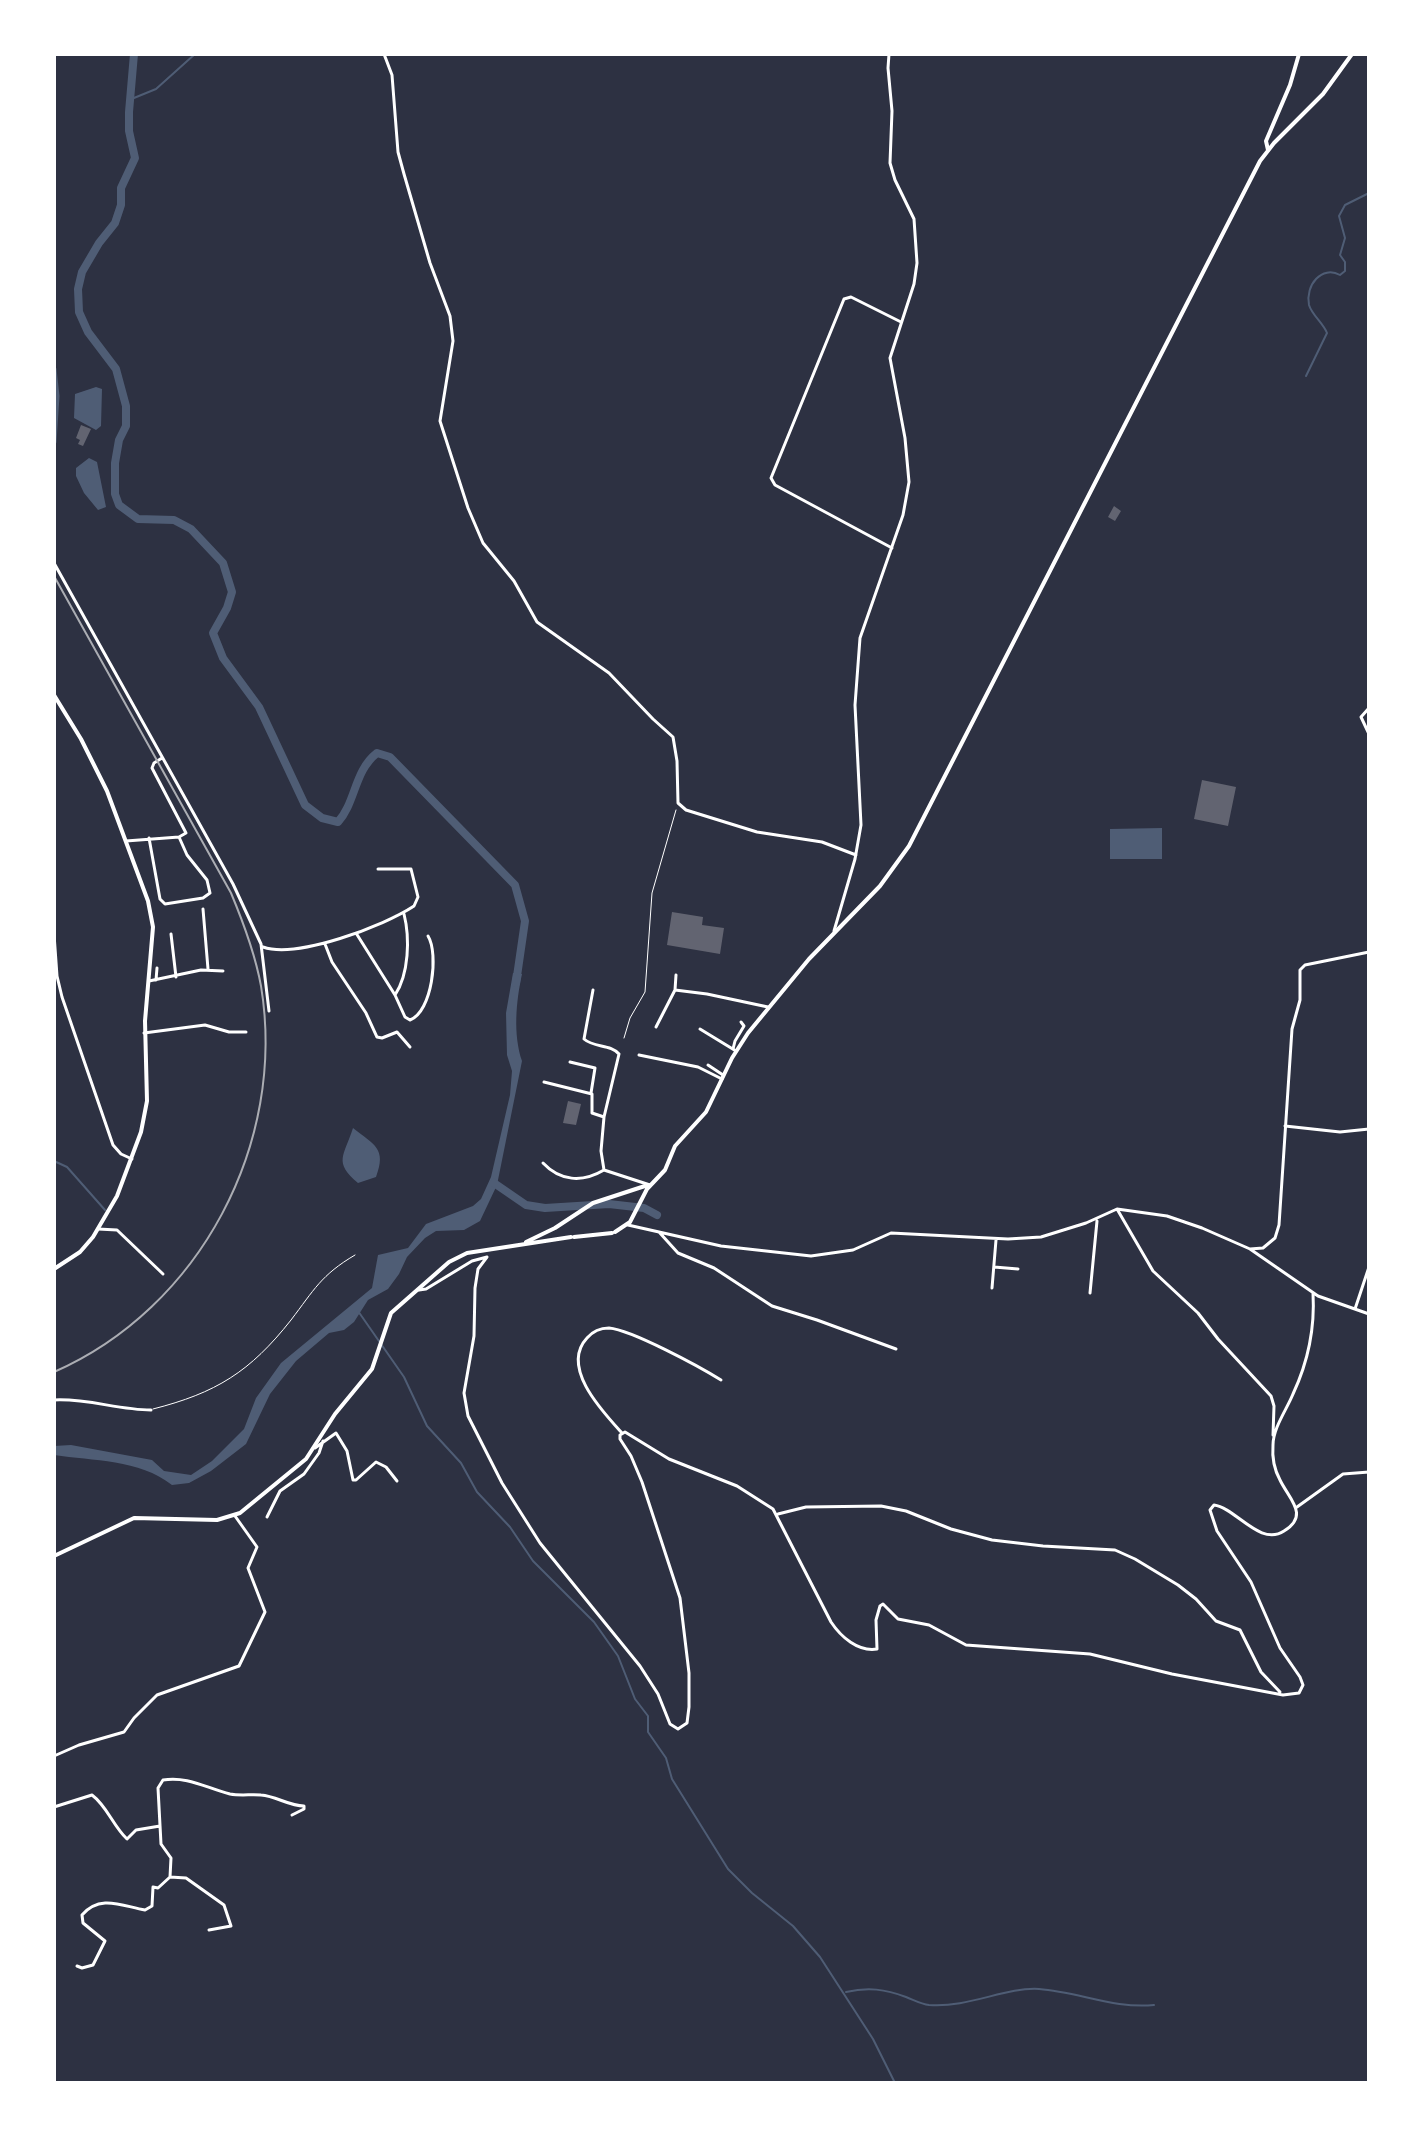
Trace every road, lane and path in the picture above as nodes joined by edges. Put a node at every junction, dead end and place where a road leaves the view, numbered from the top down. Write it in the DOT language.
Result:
graph roads {
  1 [pos="384,54"];
  2 [pos="889,54"];
  3 [pos="1299,54"];
  4 [pos="1352,54"];
  5 [pos="1268,150"];
  6 [pos="901,322"];
  7 [pos="892,548"];
  8 [pos="54,563"];
  9 [pos="54,695"];
  10 [pos="1369,708"];
  11 [pos="1369,734"];
  12 [pos="162,758"];
  13 [pos="678,803"];
  14 [pos="179,837"];
  15 [pos="149,838"];
  16 [pos="126,841"];
  17 [pos="856,855"];
  18 [pos="378,869"];
  19 [pos="203,909"];
  20 [pos="404,912"];
  21 [pos="356,933"];
  22 [pos="54,934"];
  23 [pos="171,934"];
  24 [pos="833,934"];
  25 [pos="428,936"];
  26 [pos="325,942"];
  27 [pos="261,944"];
  28 [pos="1369,952"];
  29 [pos="157,968"];
  30 [pos="208,970"];
  31 [pos="223,971"];
  32 [pos="676,975"];
  33 [pos="176,977"];
  34 [pos="149,981"];
  35 [pos="156,981"];
  36 [pos="593,990"];
  37 [pos="675,990"];
  38 [pos="395,995"];
  39 [pos="768,1007"];
  40 [pos="269,1011"];
  41 [pos="741,1022"];
  42 [pos="656,1027"];
  43 [pos="700,1029"];
  44 [pos="246,1032"];
  45 [pos="144,1033"];
  46 [pos="624,1038"];
  47 [pos="410,1047"];
  48 [pos="735,1050"];
  49 [pos="639,1055"];
  50 [pos="570,1062"];
  51 [pos="708,1065"];
  52 [pos="722,1077"];
  53 [pos="544,1082"];
  54 [pos="591,1093"];
  55 [pos="604,1117"];
  56 [pos="1284,1126"];
  57 [pos="1369,1129"];
  58 [pos="132,1159"];
  59 [pos="543,1163"];
  60 [pos="604,1170"];
  61 [pos="650,1185"];
  62 [pos="631,1190"];
  63 [pos="642,1198"];
  64 [pos="1117,1209"];
  65 [pos="1097,1219"];
  66 [pos="630,1223"];
  67 [pos="555,1228"];
  68 [pos="98,1229"];
  69 [pos="659,1232"];
  70 [pos="558,1239"];
  71 [pos="996,1239"];
  72 [pos="522,1244"];
  73 [pos="1250,1249"];
  74 [pos="355,1255"];
  75 [pos="994,1267"];
  76 [pos="1369,1267"];
  77 [pos="54,1269"];
  78 [pos="1018,1269"];
  79 [pos="163,1274"];
  80 [pos="992,1288"];
  81 [pos="419,1290"];
  82 [pos="1090,1293"];
  83 [pos="1313,1293"];
  84 [pos="1355,1309"];
  85 [pos="1369,1314"];
  86 [pos="896,1349"];
  87 [pos="721,1380"];
  88 [pos="54,1400"];
  89 [pos="151,1410"];
  90 [pos="622,1433"];
  91 [pos="1273,1439"];
  92 [pos="323,1441"];
  93 [pos="315,1448"];
  94 [pos="1369,1472"];
  95 [pos="397,1481"];
  96 [pos="1297,1507"];
  97 [pos="778,1514"];
  98 [pos="235,1516"];
  99 [pos="267,1517"];
  100 [pos="54,1556"];
  101 [pos="1283,1695"];
  102 [pos="54,1756"];
  103 [pos="54,1807"];
  104 [pos="292,1815"];
  105 [pos="160,1826"];
  106 [pos="170,1877"];
  107 [pos="209,1930"];
  108 [pos="77,1966"];
  1 -- 13 [label="street"];
  2 -- 6 [label="street"];
  3 -- 5 [label="main road"];
  4 -- 5 [label="main road"];
  5 -- 24 [label="main road"];
  6 -- 7 [label="street"];
  6 -- 7 [label="street"];
  7 -- 17 [label="street"];
  8 -- 12 [label="street"];
  9 -- 16 [label="main road"];
  10 -- 11 [label="street"];
  12 -- 14 [label="street"];
  12 -- 27 [label="street"];
  13 -- 17 [label="street"];
  13 -- 46 [label="path"];
  14 -- 15 [label="street"];
  14 -- 15 [label="street"];
  15 -- 16 [label="street"];
  16 -- 34 [label="main road"];
  17 -- 24 [label="street"];
  18 -- 20 [label="street"];
  19 -- 30 [label="street"];
  20 -- 21 [label="street"];
  20 -- 38 [label="street"];
  21 -- 26 [label="street"];
  21 -- 38 [label="street"];
  22 -- 58 [label="street"];
  23 -- 33 [label="street"];
  24 -- 39 [label="main road"];
  25 -- 38 [label="street"];
  26 -- 27 [label="street"];
  26 -- 47 [label="street"];
  27 -- 40 [label="street"];
  28 -- 56 [label="street"];
  29 -- 35 [label="street"];
  30 -- 31 [label="street"];
  30 -- 33 [label="street"];
  32 -- 37 [label="street"];
  33 -- 35 [label="street"];
  34 -- 35 [label="street"];
  34 -- 45 [label="main road"];
  36 -- 55 [label="street"];
  37 -- 39 [label="street"];
  37 -- 42 [label="street"];
  39 -- 48 [label="main road"];
  41 -- 48 [label="street"];
  43 -- 48 [label="street"];
  44 -- 45 [label="street"];
  45 -- 58 [label="main road"];
  48 -- 52 [label="main road"];
  49 -- 52 [label="street"];
  50 -- 54 [label="street"];
  51 -- 52 [label="street"];
  52 -- 61 [label="main road"];
  53 -- 54 [label="street"];
  54 -- 55 [label="street"];
  55 -- 60 [label="street"];
  56 -- 57 [label="street"];
  56 -- 73 [label="street"];
  58 -- 68 [label="main road"];
  59 -- 60 [label="street"];
  60 -- 61 [label="street"];
  61 -- 62 [label="main road"];
  61 -- 63 [label="main road"];
  62 -- 63 [label="main road"];
  62 -- 67 [label="main road"];
  63 -- 66 [label="main road"];
  64 -- 65 [label="street"];
  64 -- 73 [label="street"];
  64 -- 91 [label="street"];
  65 -- 71 [label="street"];
  65 -- 82 [label="street"];
  66 -- 69 [label="street"];
  66 -- 70 [label="main road"];
  67 -- 70 [label="main road"];
  67 -- 72 [label="main road"];
  68 -- 77 [label="main road"];
  68 -- 79 [label="street"];
  69 -- 71 [label="street"];
  69 -- 86 [label="street"];
  70 -- 72 [label="main road"];
  71 -- 75 [label="street"];
  72 -- 81 [label="main road"];
  73 -- 83 [label="street"];
  74 -- 89 [label="lane"];
  75 -- 78 [label="street"];
  75 -- 80 [label="street"];
  76 -- 84 [label="street"];
  81 -- 90 [label="street"];
  81 -- 93 [label="main road"];
  83 -- 84 [label="street"];
  83 -- 91 [label="street"];
  84 -- 85 [label="street"];
  87 -- 90 [label="street"];
  88 -- 89 [label="street"];
  90 -- 97 [label="street"];
  91 -- 96 [label="street"];
  92 -- 93 [label="street"];
  92 -- 95 [label="street"];
  92 -- 99 [label="street"];
  93 -- 98 [label="main road"];
  94 -- 96 [label="street"];
  96 -- 101 [label="street"];
  97 -- 101 [label="street"];
  97 -- 101 [label="street"];
  98 -- 100 [label="main road"];
  98 -- 102 [label="street"];
  103 -- 105 [label="street"];
  104 -- 105 [label="street"];
  105 -- 106 [label="street"];
  106 -- 107 [label="street"];
  106 -- 108 [label="street"];
}
